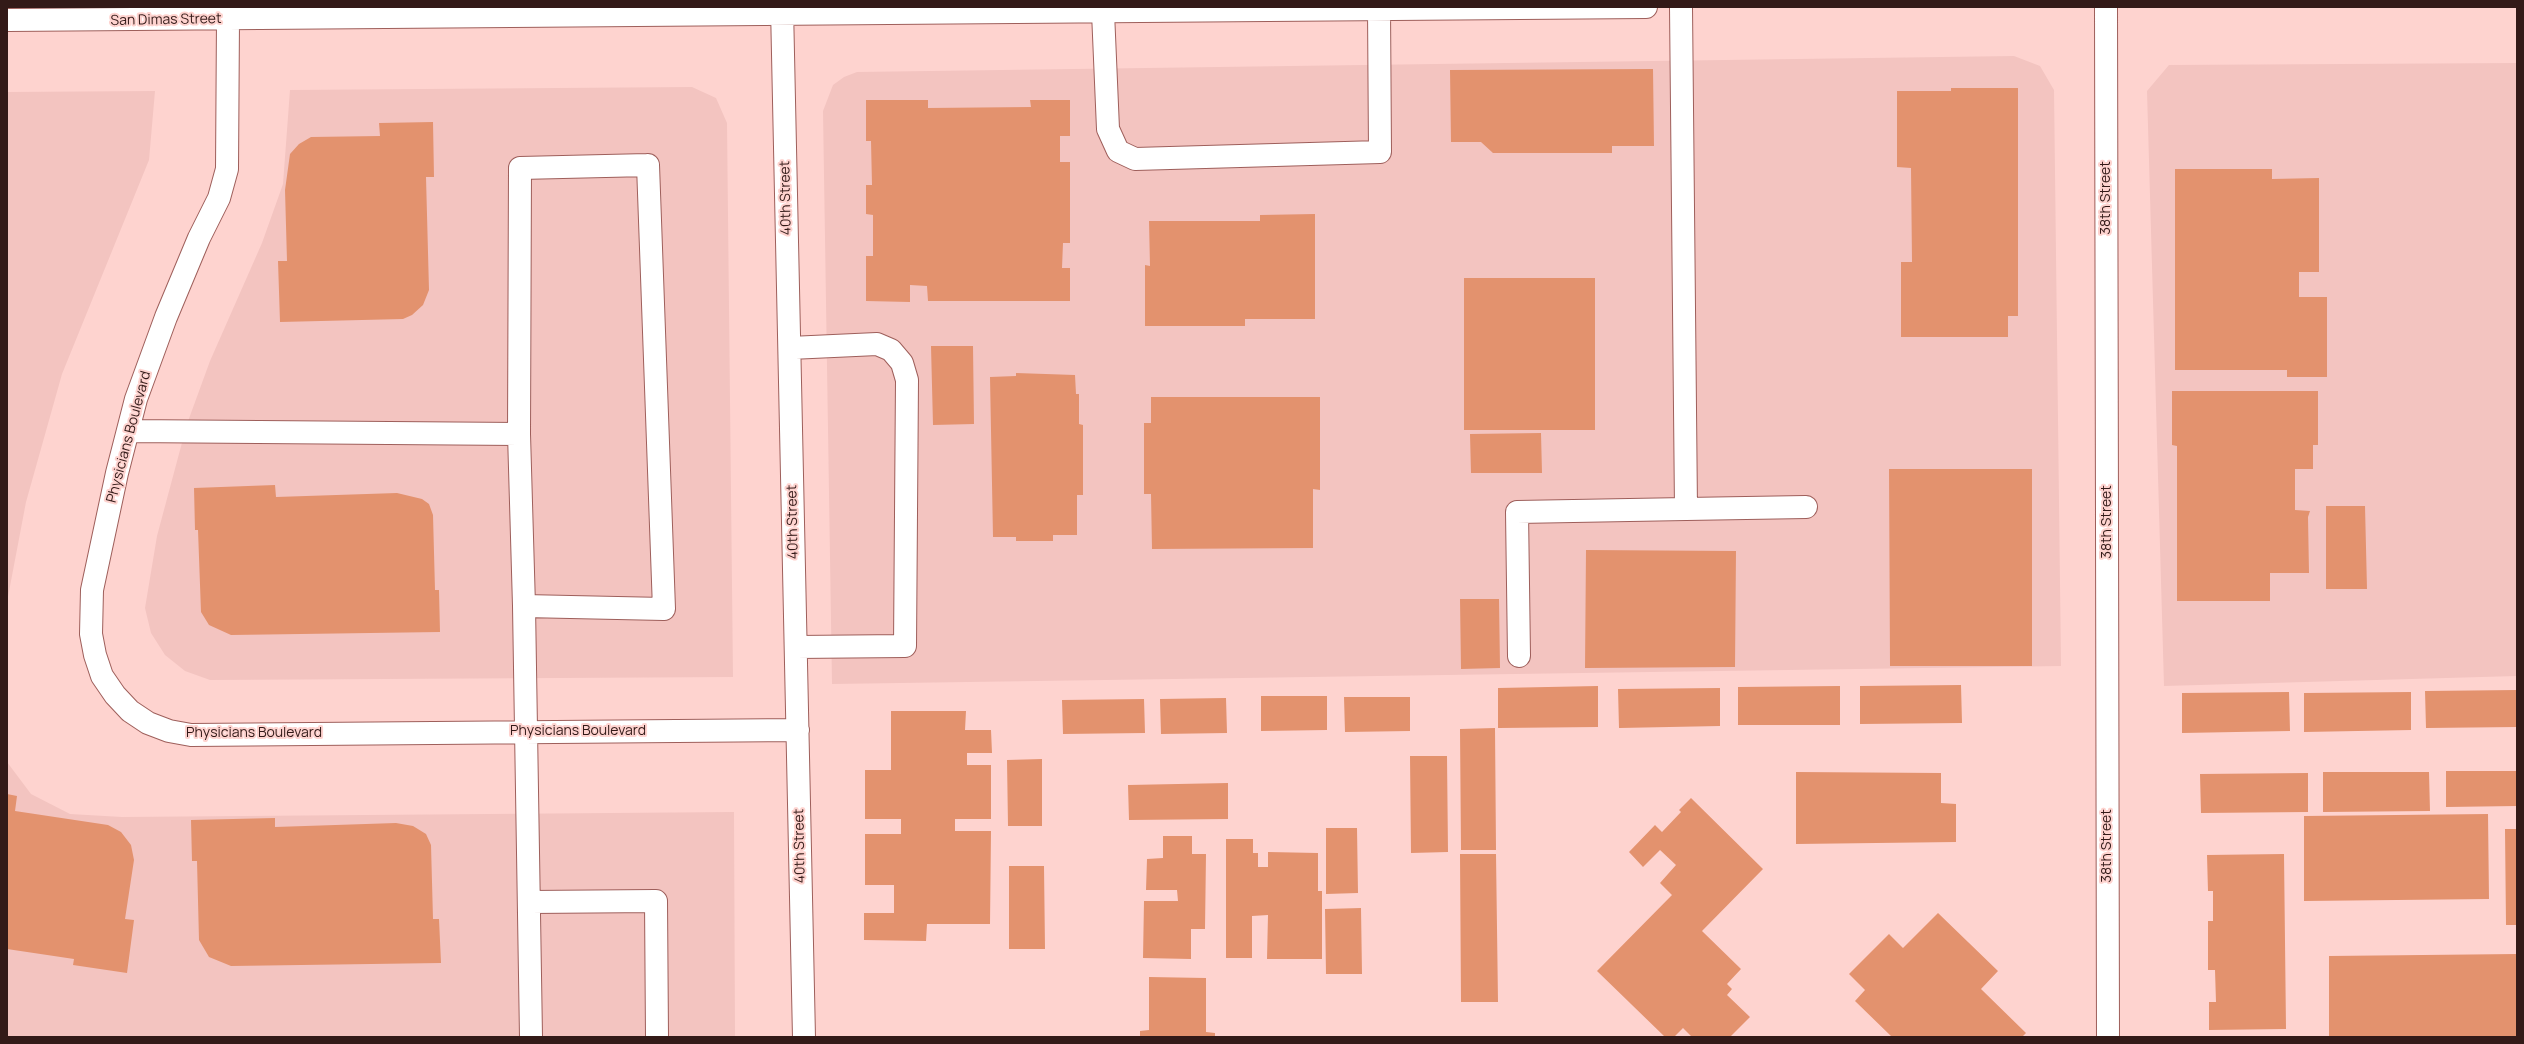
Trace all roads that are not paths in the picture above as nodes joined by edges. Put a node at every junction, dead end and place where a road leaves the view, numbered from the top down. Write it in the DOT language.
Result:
graph roads {
  1 [pos="1646,7"];
  2 [pos="1681,7"];
  3 [pos="2106,7"];
  4 [pos="1232,9"];
  5 [pos="1379,9"];
  6 [pos="1032,10"];
  7 [pos="782,11"];
  8 [pos="304,12"];
  9 [pos="383,12"];
  10 [pos="1103,12"];
  11 [pos="146,14"];
  12 [pos="228,19"];
  13 [pos="7,20"];
  14 [pos="790,348"];
  15 [pos="128,431"];
  16 [pos="519,434"];
  17 [pos="1806,507"];
  18 [pos="1686,509"];
  19 [pos="524,606"];
  20 [pos="796,647"];
  21 [pos="1519,656"];
  22 [pos="798,730"];
  23 [pos="527,732"];
  24 [pos="530,902"];
  25 [pos="531,1037"];
  26 [pos="657,1037"];
  27 [pos="804,1037"];
  28 [pos="2108,1037"];
  1 -- 5 [label="street, San Dimas Street"];
  2 -- 18 [label="street"];
  3 -- 28 [label="street, 38th Street"];
  4 -- 5 [label="street, San Dimas Street"];
  4 -- 10 [label="street, San Dimas Street"];
  5 -- 10 [label="street"];
  6 -- 7 [label="street, San Dimas Street"];
  6 -- 10 [label="street, San Dimas Street"];
  7 -- 9 [label="street, San Dimas Street"];
  7 -- 14 [label="street, 40th Street"];
  8 -- 9 [label="street, San Dimas Street"];
  8 -- 12 [label="street, San Dimas Street"];
  11 -- 12 [label="street, San Dimas Street"];
  11 -- 13 [label="street, San Dimas Street"];
  12 -- 15 [label="street, Physicians Boulevard"];
  14 -- 20 [label="street, 40th Street"];
  14 -- 20 [label="street"];
  15 -- 16 [label="street"];
  15 -- 23 [label="street, Physicians Boulevard"];
  16 -- 19 [label="street"];
  16 -- 19 [label="street"];
  17 -- 18 [label="street"];
  18 -- 21 [label="street"];
  19 -- 23 [label="street"];
  20 -- 22 [label="street, 40th Street"];
  22 -- 23 [label="street, Physicians Boulevard"];
  22 -- 27 [label="street, 40th Street"];
  23 -- 24 [label="street"];
  24 -- 25 [label="street"];
  24 -- 26 [label="street"];
}
